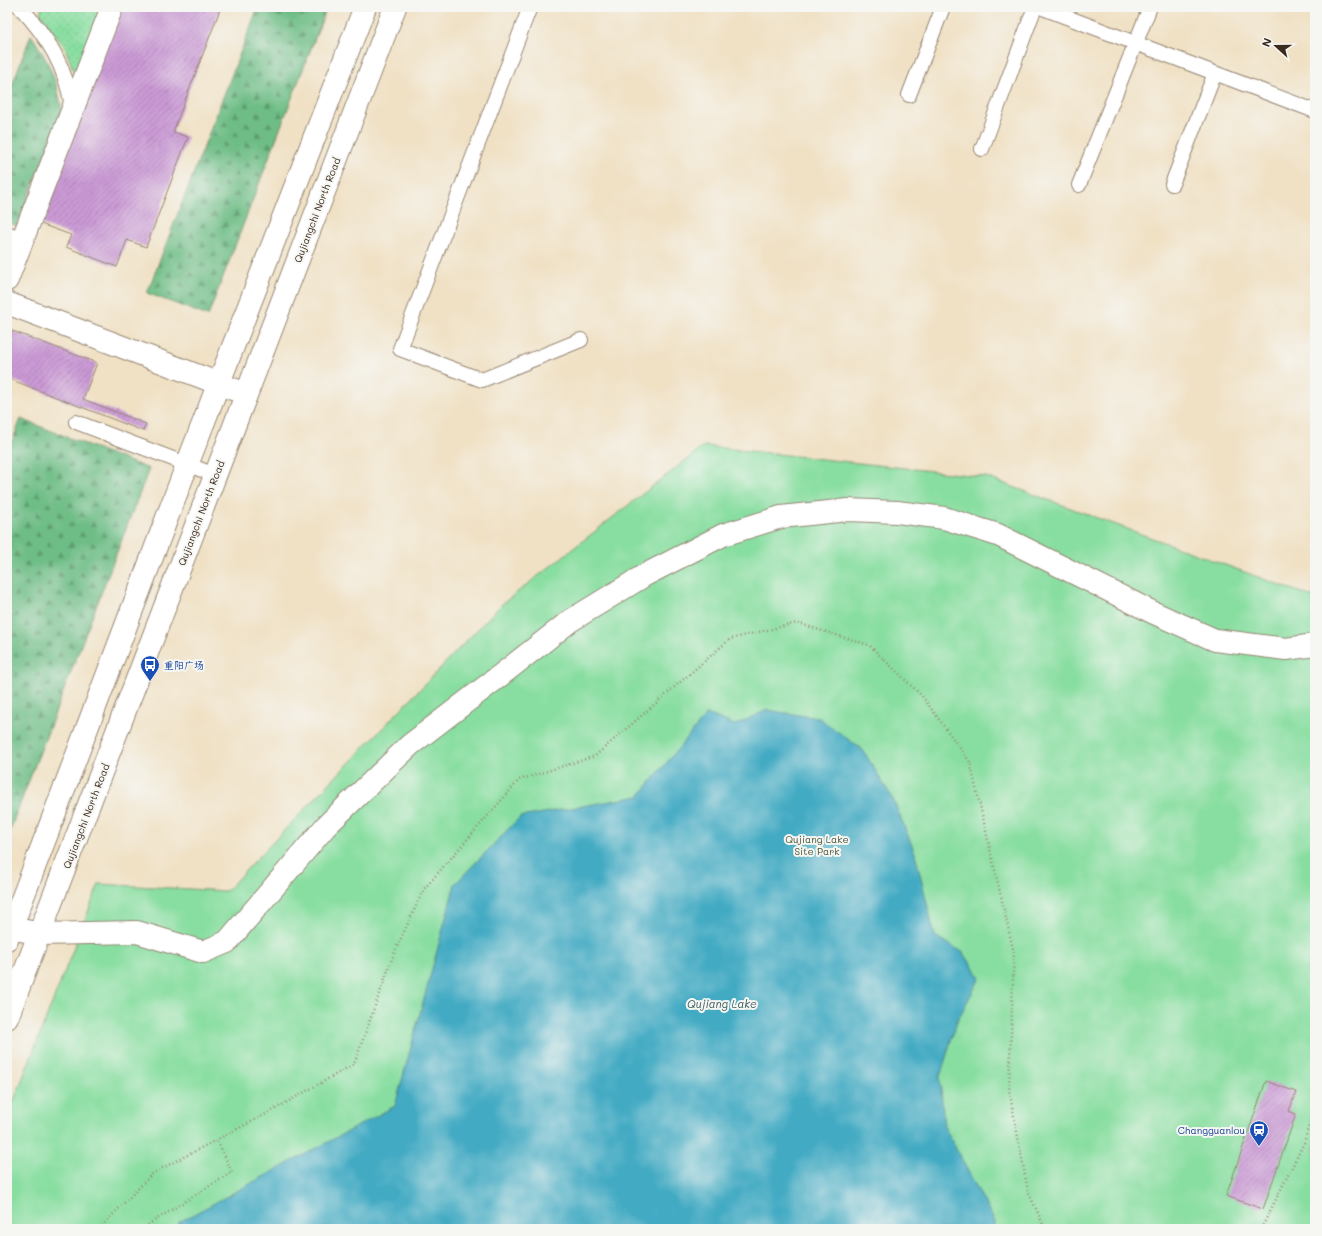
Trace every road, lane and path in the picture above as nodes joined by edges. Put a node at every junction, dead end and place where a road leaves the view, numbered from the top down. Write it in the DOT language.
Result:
graph roads {
  1 [pos="20,7"];
  2 [pos="112,7"];
  3 [pos="365,7"];
  4 [pos="395,7"];
  5 [pos="530,7"];
  6 [pos="942,7"];
  7 [pos="1035,7"];
  8 [pos="1040,7"];
  9 [pos="1150,7"];
  10 [pos="1135,43"];
  11 [pos="1215,73"];
  12 [pos="909,95"];
  13 [pos="72,109"];
  14 [pos="1315,111"];
  15 [pos="982,149"];
  16 [pos="1172,184"];
  17 [pos="1079,185"];
  18 [pos="15,236"];
  19 [pos="7,280"];
  20 [pos="7,303"];
  21 [pos="581,340"];
  22 [pos="219,384"];
  23 [pos="246,394"];
  24 [pos="76,422"];
  25 [pos="187,465"];
  26 [pos="215,476"];
  27 [pos="1315,645"];
  28 [pos="8,931"];
  29 [pos="40,934"];
  30 [pos="7,1018"];
  31 [pos="1315,1102"];
  32 [pos="217,1140"];
  33 [pos="99,1229"];
  34 [pos="141,1229"];
  35 [pos="1045,1229"];
  36 [pos="1261,1229"];
  1 -- 13 [label="lane"];
  2 -- 13 [label="main road"];
  3 -- 22 [label="main road"];
  4 -- 23 [label="main road, Qujiangchi North Road"];
  5 -- 21 [label="lane"];
  6 -- 12 [label="lane"];
  7 -- 15 [label="lane"];
  8 -- 10 [label="lane"];
  9 -- 10 [label="lane"];
  10 -- 11 [label="lane"];
  10 -- 17 [label="lane"];
  11 -- 14 [label="lane"];
  11 -- 16 [label="lane"];
  13 -- 18 [label="main road"];
  18 -- 19 [label="main road"];
  20 -- 22 [label="main road"];
  22 -- 23 [label="main road"];
  22 -- 25 [label="main road"];
  23 -- 26 [label="main road, Qujiangchi North Road"];
  24 -- 25 [label="lane"];
  25 -- 26 [label="lane"];
  25 -- 28 [label="main road"];
  26 -- 29 [label="main road, Qujiangchi North Road"];
  27 -- 29 [label="main road"];
  28 -- 29 [label="main road"];
  29 -- 30 [label="main road, Qujiangchi North Road"];
  31 -- 36 [label="path"];
  32 -- 33 [label="path"];
  32 -- 34 [label="path"];
  32 -- 35 [label="path"];
}
